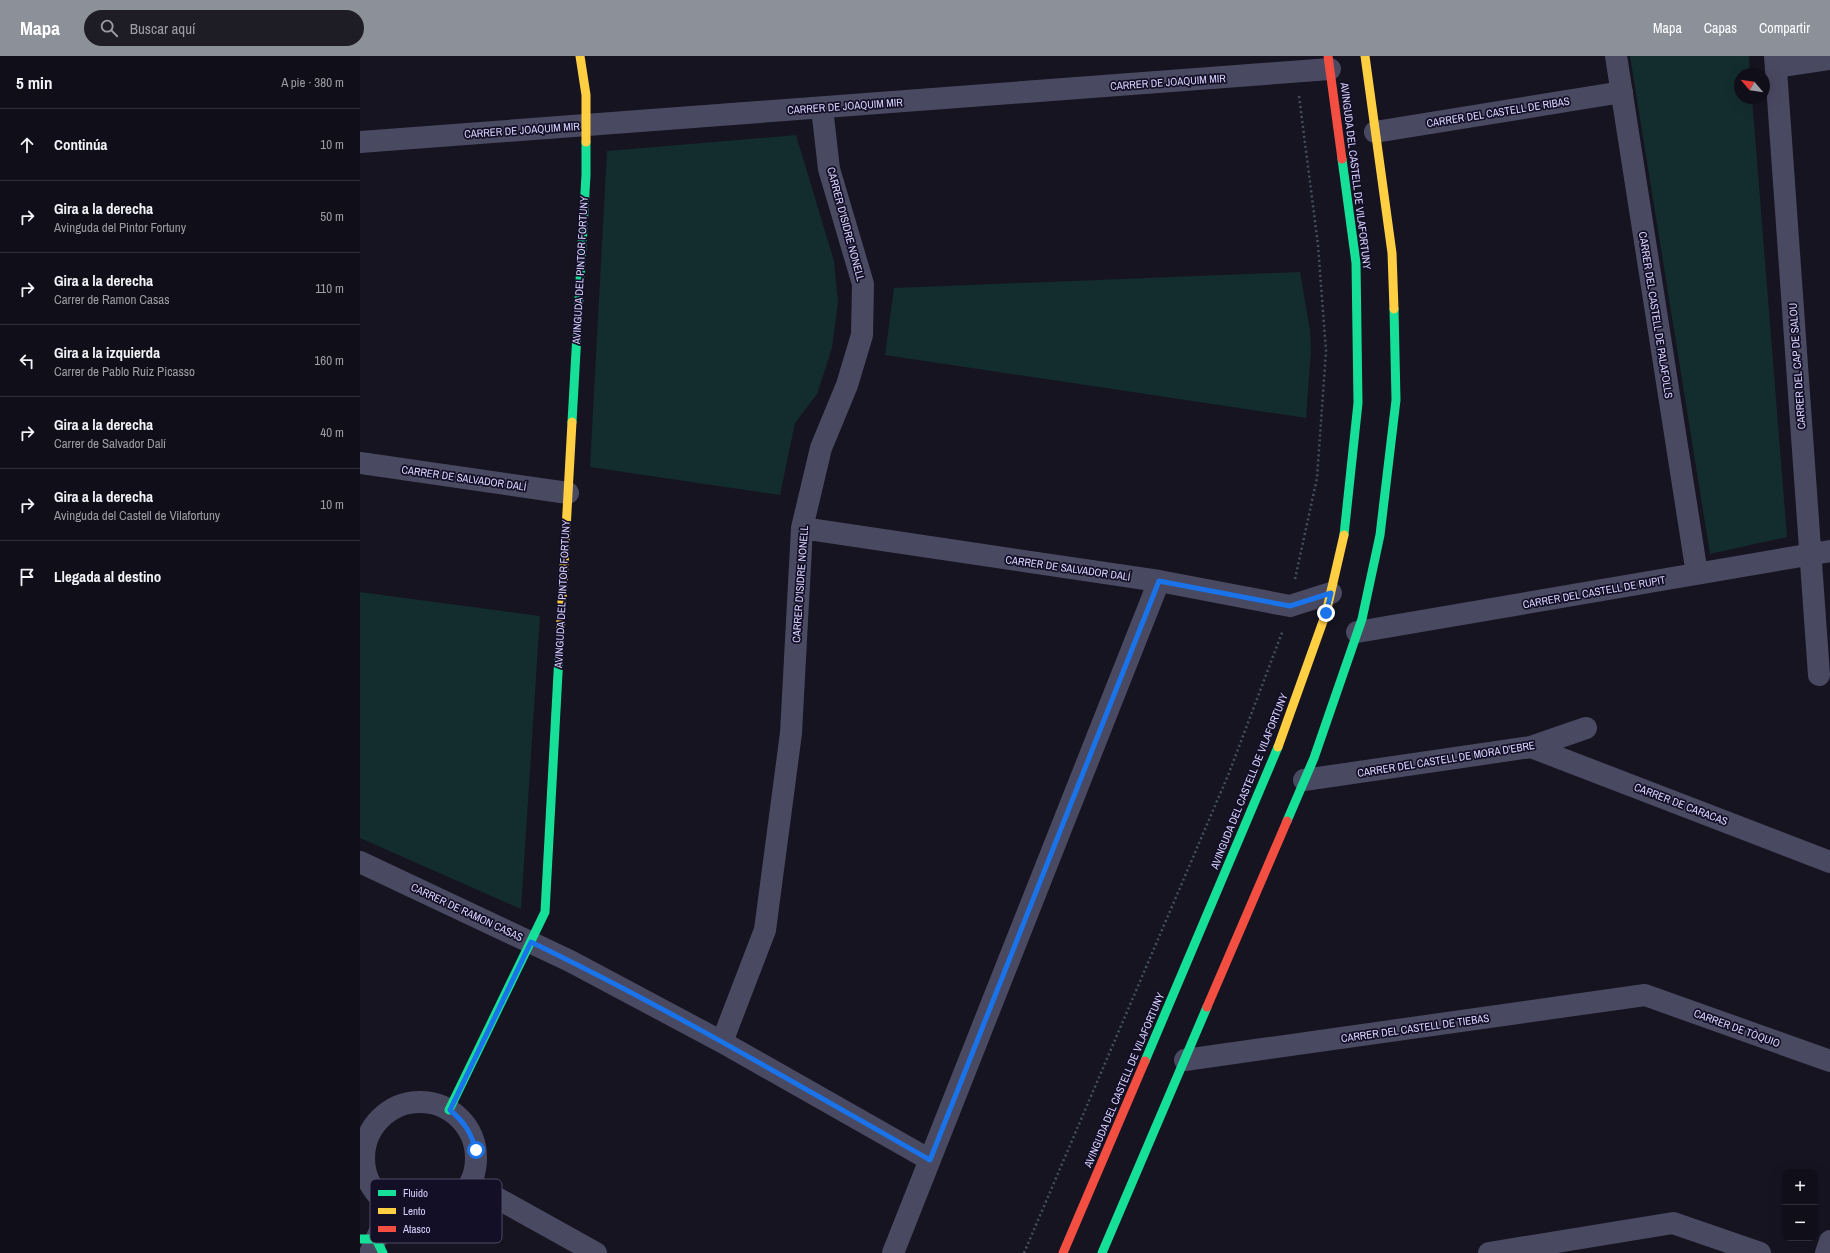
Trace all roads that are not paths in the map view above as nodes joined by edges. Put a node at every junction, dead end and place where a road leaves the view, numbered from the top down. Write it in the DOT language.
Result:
graph roads {
  1 [pos="580,56"];
  2 [pos="1365,56"];
  3 [pos="1616,56"];
  4 [pos="1830,60"];
  5 [pos="1775,62"];
  6 [pos="1329,63"];
  7 [pos="1622,92"];
  8 [pos="822,108"];
  9 [pos="586,125"];
  10 [pos="1375,132"];
  11 [pos="360,142"];
  12 [pos="360,463"];
  13 [pos="568,493"];
  14 [pos="802,528"];
  15 [pos="1820,553"];
  16 [pos="1697,574"];
  17 [pos="1159,581"];
  18 [pos="1331,593"];
  19 [pos="1357,632"];
  20 [pos="1826,676"];
  21 [pos="1586,728"];
  22 [pos="1532,747"];
  23 [pos="1304,780"];
  24 [pos="360,862"];
  25 [pos="1830,862"];
  26 [pos="531,942"];
  27 [pos="1645,996"];
  28 [pos="722,1042"];
  29 [pos="1184,1060"];
  30 [pos="1830,1061"];
  31 [pos="450,1110"];
  32 [pos="365,1130"];
  33 [pos="930,1160"];
  34 [pos="471,1179"];
  35 [pos="370,1183"];
  36 [pos="502,1200"];
  37 [pos="1830,1241"];
  38 [pos="596,1253"];
  39 [pos="893,1253"];
  40 [pos="1063,1253"];
  41 [pos="1102,1253"];
  42 [pos="1489,1253"];
  43 [pos="1760,1253"];
  44 [pos="1826,1253"];
  1 -- 9 [label="street, AVINGUDA DEL PINTOR FORTUNY"];
  2 -- 10 [label="street"];
  3 -- 7 [label="street, CARRER DEL CASTELL DE PALAFOLLS"];
  4 -- 5 [label="street"];
  5 -- 15 [label="street, CARRER DEL CAP DE SALOU"];
  6 -- 8 [label="street, CARRER DE JOAQUIM MIR"];
  6 -- 18 [label="street, AVINGUDA DEL CASTELL DE VILAFORTUNY"];
  7 -- 10 [label="street, CARRER DEL CASTELL DE RIBAS"];
  7 -- 16 [label="street, CARRER DEL CASTELL DE PALAFOLLS"];
  8 -- 9 [label="street, CARRER DE JOAQUIM MIR"];
  8 -- 14 [label="street, CARRER D'ISIDRE NONELL"];
  9 -- 11 [label="street, CARRER DE JOAQUIM MIR"];
  9 -- 13 [label="street, AVINGUDA DEL PINTOR FORTUNY"];
  10 -- 19 [label="street"];
  12 -- 13 [label="street, CARRER DE SALVADOR DALÍ"];
  13 -- 26 [label="street, AVINGUDA DEL PINTOR FORTUNY"];
  14 -- 17 [label="street, CARRER DE SALVADOR DALÍ"];
  14 -- 28 [label="street, CARRER D'ISIDRE NONELL"];
  15 -- 16 [label="street, CARRER DEL CASTELL DE RUPIT"];
  15 -- 20 [label="street, CARRER DEL CAP DE SALOU"];
  16 -- 19 [label="street, CARRER DEL CASTELL DE RUPIT"];
  17 -- 18 [label="street, CARRER DE SALVADOR DALÍ"];
  17 -- 33 [label="street"];
  18 -- 40 [label="street, AVINGUDA DEL CASTELL DE VILAFORTUNY"];
  19 -- 23 [label="street"];
  21 -- 22 [label="street, CARRER DEL CASTELL DE MORA D'EBRE"];
  22 -- 23 [label="street, CARRER DEL CASTELL DE MORA D'EBRE"];
  22 -- 25 [label="street, CARRER DE CARACAS"];
  23 -- 29 [label="street"];
  24 -- 26 [label="street, CARRER DE RAMON CASAS"];
  26 -- 28 [label="street, CARRER DE RAMON CASAS"];
  26 -- 31 [label="street, AVINGUDA DEL PINTOR FORTUNY"];
  27 -- 29 [label="street, CARRER DEL CASTELL DE TIEBAS"];
  27 -- 30 [label="street, CARRER DE TÒQUIO"];
  28 -- 33 [label="street, CARRER DE RAMON CASAS"];
  29 -- 41 [label="street"];
  31 -- 32 [label="street"];
  31 -- 34 [label="street"];
  32 -- 35 [label="street"];
  33 -- 39 [label="street"];
  36 -- 38 [label="street"];
  37 -- 44 [label="street"];
  42 -- 43 [label="street"];
}
